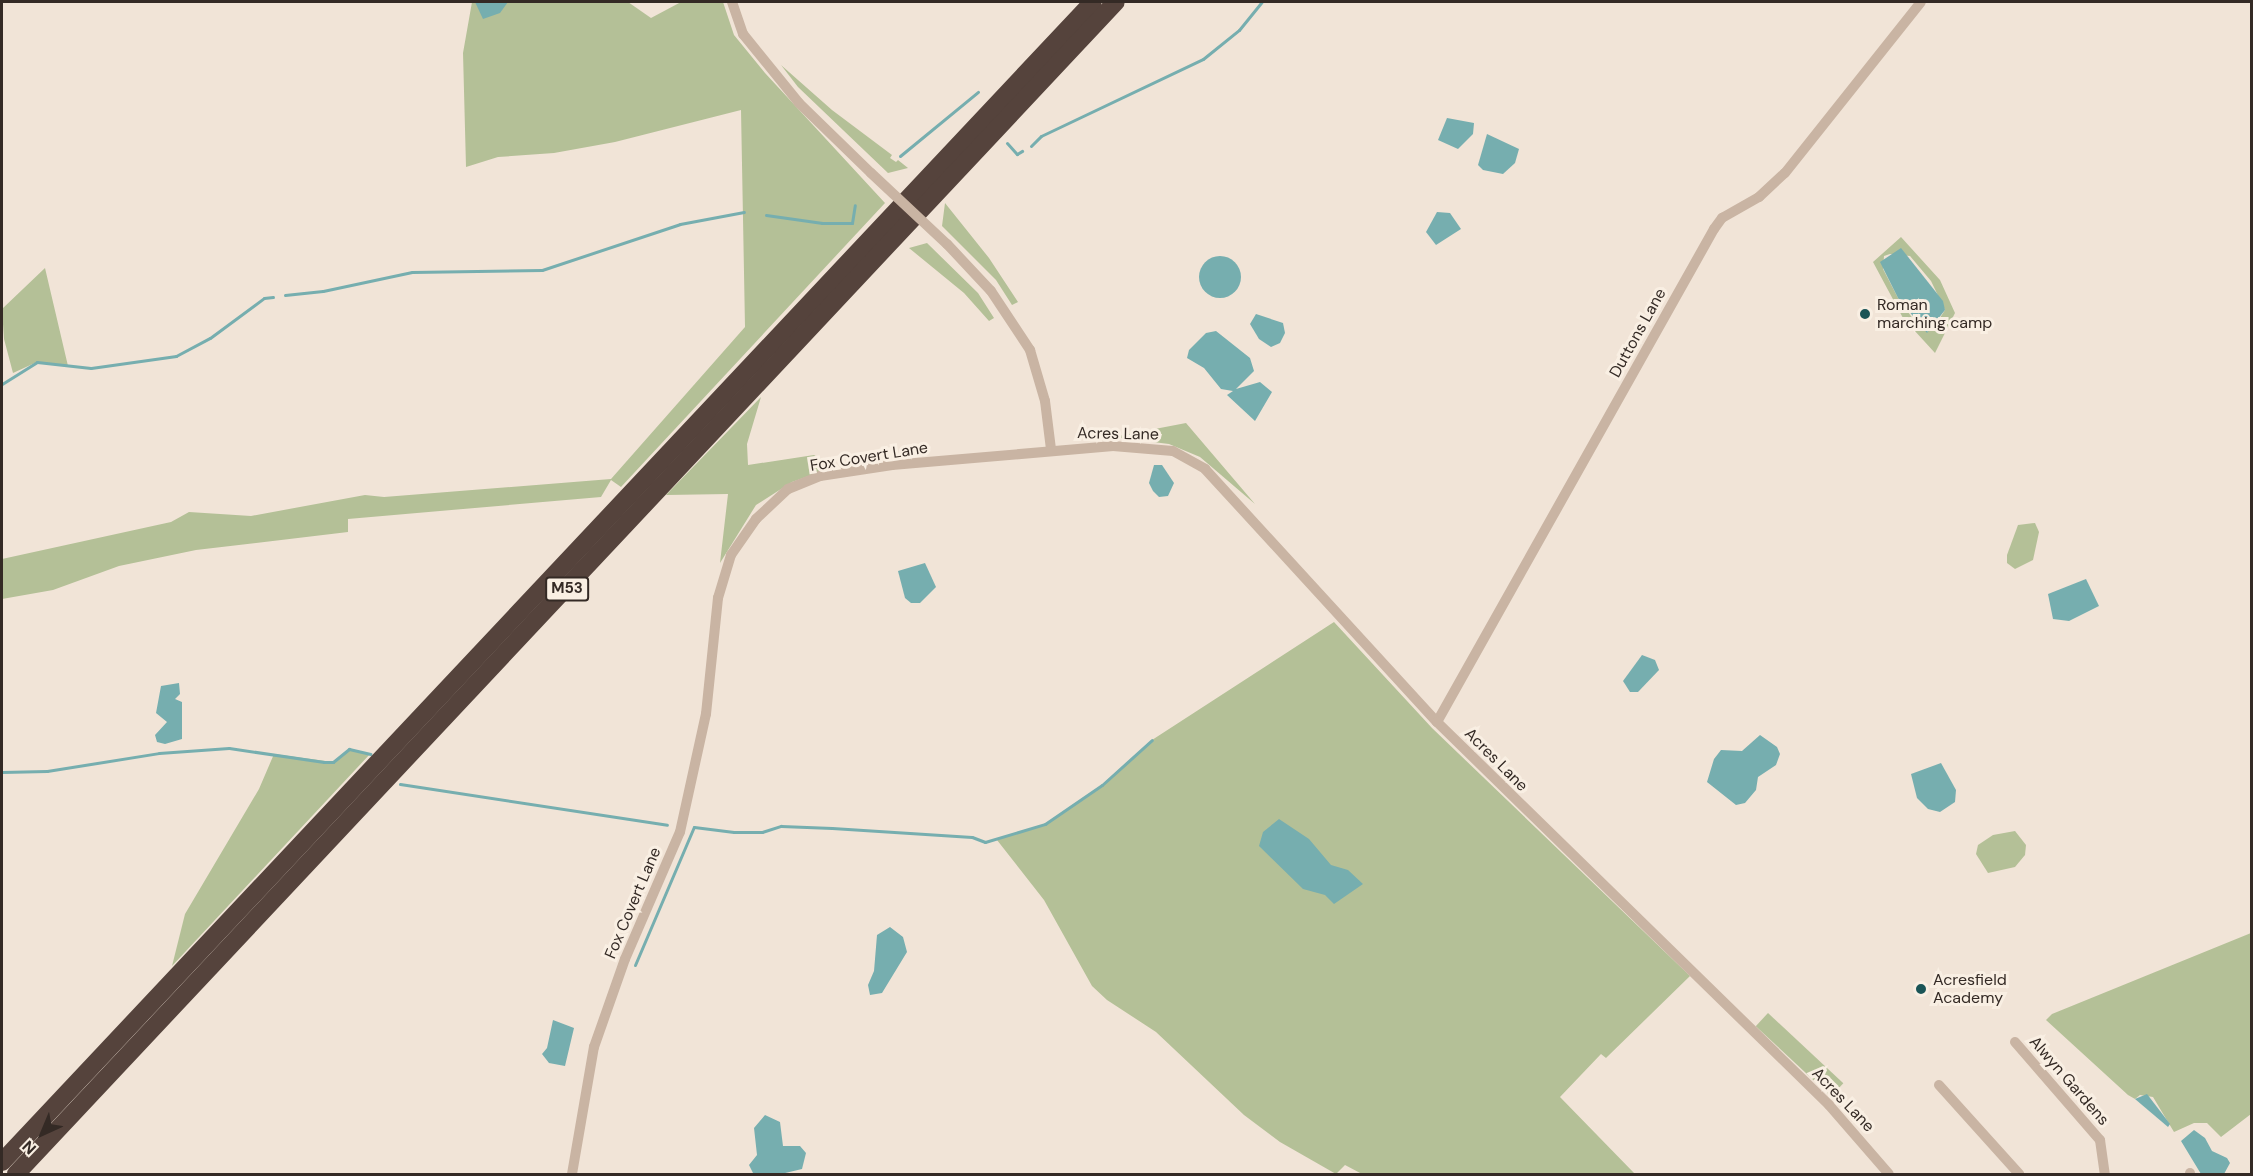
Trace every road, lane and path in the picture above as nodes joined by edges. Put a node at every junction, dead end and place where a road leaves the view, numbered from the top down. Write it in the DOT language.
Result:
graph roads {
  1 [pos="732,2"];
  2 [pos="1093,2"];
  3 [pos="1116,2"];
  4 [pos="1921,2"];
  5 [pos="1051,449"];
  6 [pos="1437,722"];
  7 [pos="2015,1042"];
  8 [pos="1939,1085"];
  9 [pos="2,1162"];
  10 [pos="16,1174"];
  11 [pos="572,1174"];
  12 [pos="1889,1174"];
  13 [pos="2019,1174"];
  14 [pos="2105,1174"];
  1 -- 5 [label="street, bridge"];
  2 -- 9 [label="highway, M53"];
  3 -- 10 [label="highway, M53"];
  4 -- 6 [label="street, Duttons Lane"];
  5 -- 6 [label="street, Acres Lane"];
  5 -- 11 [label="street, Fox Covert Lane"];
  6 -- 12 [label="street, Acres Lane"];
  7 -- 14 [label="street, Alwyn Gardens"];
  8 -- 13 [label="street"];
}
